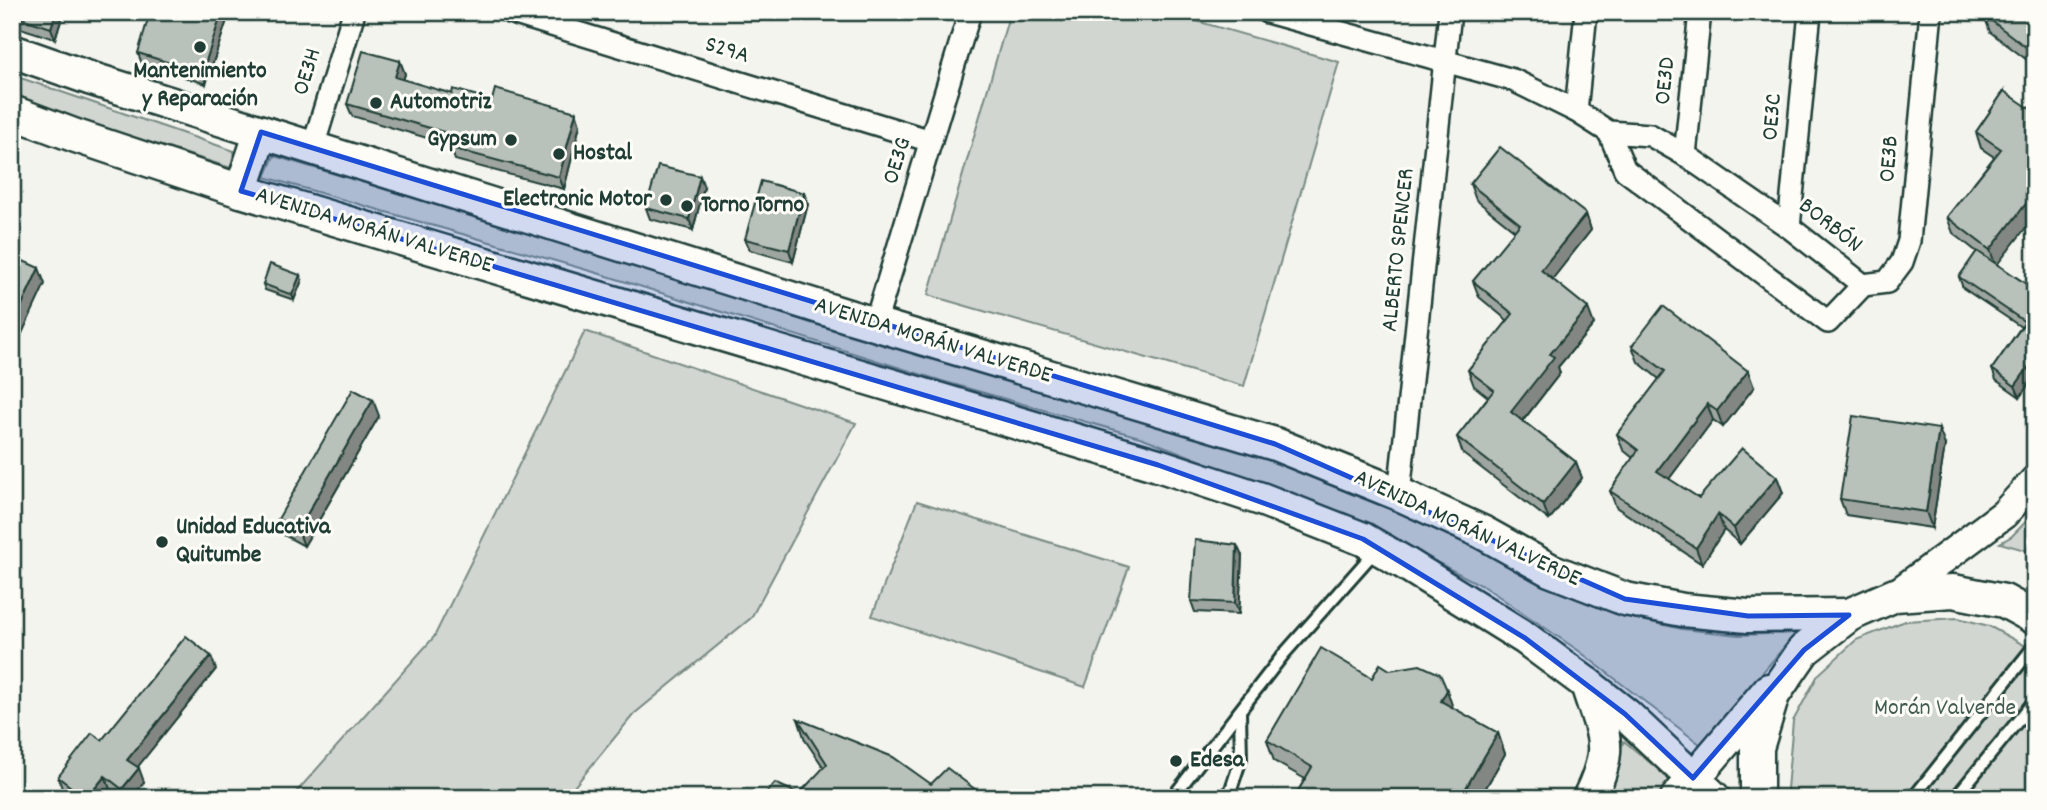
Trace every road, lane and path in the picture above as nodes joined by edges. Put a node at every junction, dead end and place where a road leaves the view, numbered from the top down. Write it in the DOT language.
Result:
graph roads {
  1 [pos="354,12"];
  2 [pos="509,12"];
  3 [pos="970,12"];
  4 [pos="1267,12"];
  5 [pos="1450,12"];
  6 [pos="1586,12"];
  7 [pos="1700,12"];
  8 [pos="1810,12"];
  9 [pos="1931,12"];
  10 [pos="12,51"];
  11 [pos="1446,61"];
  12 [pos="1577,111"];
  13 [pos="12,112"];
  14 [pos="261,132"];
  15 [pos="1609,132"];
  16 [pos="931,141"];
  17 [pos="313,147"];
  18 [pos="1685,155"];
  19 [pos="241,191"];
  20 [pos="1789,227"];
  21 [pos="1863,285"];
  22 [pos="875,324"];
  23 [pos="2035,480"];
  24 [pos="1399,494"];
  25 [pos="1379,548"];
  26 [pos="1895,595"];
  27 [pos="1849,615"];
  28 [pos="2035,618"];
  29 [pos="2035,645"];
  30 [pos="1804,650"];
  31 [pos="1587,684"];
  32 [pos="2035,700"];
  33 [pos="1240,711"];
  34 [pos="1694,791"];
  35 [pos="1172,798"];
  36 [pos="1228,798"];
  37 [pos="1589,798"];
  38 [pos="1757,798"];
  39 [pos="1913,798"];
  40 [pos="1955,798"];
  1 -- 17 [label="street, OE3H"];
  2 -- 16 [label="street, S29A"];
  3 -- 16 [label="street, OE3G"];
  4 -- 11 [label="street, BORBÓN"];
  5 -- 11 [label="street, ALBERTO SPENCER"];
  6 -- 12 [label="street"];
  7 -- 18 [label="street, OE3D"];
  8 -- 20 [label="street, OE3C"];
  9 -- 21 [label="street, OE3B"];
  10 -- 14 [label="main road, AVENIDA MORÁN VALVERDE"];
  11 -- 12 [label="street, BORBÓN"];
  11 -- 24 [label="street, ALBERTO SPENCER"];
  12 -- 15 [label="street, BORBÓN"];
  13 -- 19 [label="main road, AVENIDA MORÁN VALVERDE"];
  14 -- 17 [label="main road, AVENIDA MORÁN VALVERDE"];
  14 -- 19 [label="main road"];
  15 -- 18 [label="street, BORBÓN"];
  15 -- 21 [label="street, BORBÓN"];
  16 -- 22 [label="street, OE3G"];
  17 -- 22 [label="main road, AVENIDA MORÁN VALVERDE"];
  18 -- 20 [label="street, BORBÓN"];
  19 -- 25 [label="main road, AVENIDA MORÁN VALVERDE"];
  20 -- 21 [label="street, BORBÓN"];
  22 -- 24 [label="main road, AVENIDA MORÁN VALVERDE"];
  23 -- 26 [label="main road"];
  24 -- 27 [label="main road, AVENIDA MORÁN VALVERDE"];
  25 -- 31 [label="main road, AVENIDA MORÁN VALVERDE"];
  25 -- 33 [label="lane"];
  26 -- 27 [label="main road"];
  26 -- 28 [label="main road"];
  27 -- 30 [label="main road"];
  29 -- 39 [label="lane"];
  30 -- 34 [label="main road"];
  30 -- 38 [label="main road"];
  31 -- 34 [label="main road, AVENIDA MORÁN VALVERDE"];
  31 -- 37 [label="main road"];
  32 -- 40 [label="lane"];
  33 -- 35 [label="lane"];
  33 -- 36 [label="lane"];
}
